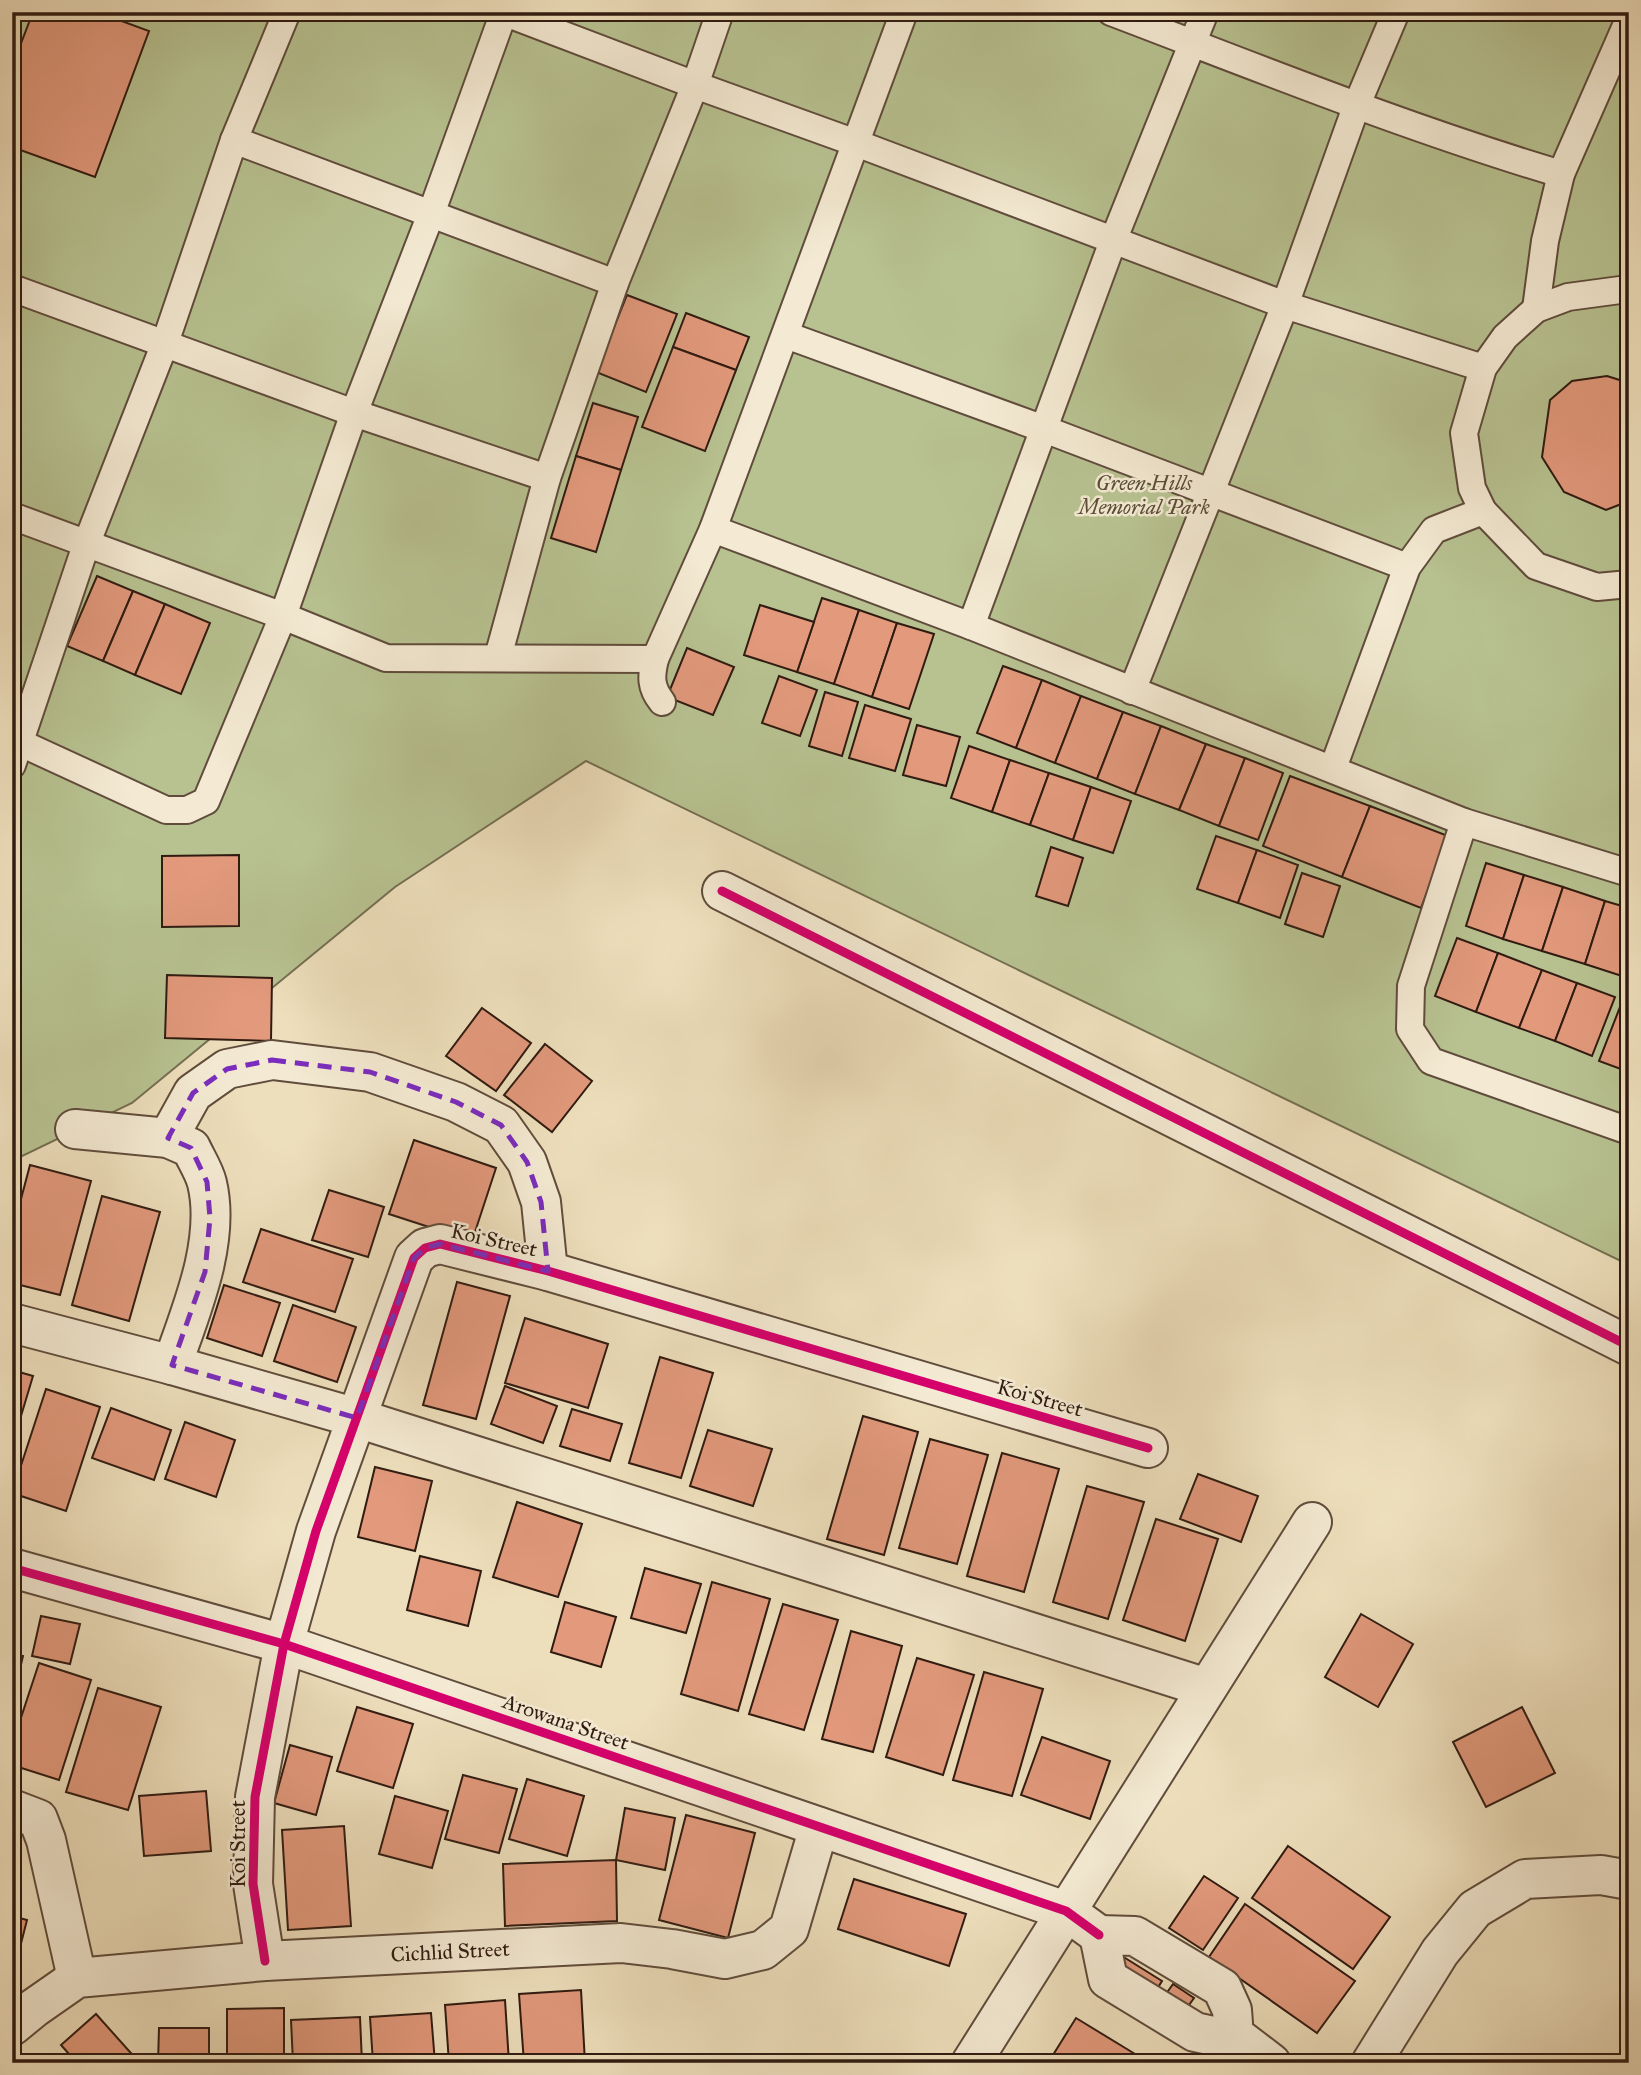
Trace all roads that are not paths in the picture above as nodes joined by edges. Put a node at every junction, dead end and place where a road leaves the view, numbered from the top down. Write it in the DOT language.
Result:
graph roads {
  1 [pos="287,12"];
  2 [pos="504,12"];
  3 [pos="720,12"];
  4 [pos="904,12"];
  5 [pos="1111,12"];
  6 [pos="1205,12"];
  7 [pos="1396,12"];
  8 [pos="1629,19"];
  9 [pos="1192,43"];
  10 [pos="695,85"];
  11 [pos="1356,107"];
  12 [pos="234,140"];
  13 [pos="856,143"];
  14 [pos="1561,174"];
  15 [pos="431,214"];
  16 [pos="1113,241"];
  17 [pos="615,283"];
  18 [pos="12,288"];
  19 [pos="1629,291"];
  20 [pos="1285,305"];
  21 [pos="1536,309"];
  22 [pos="786,335"];
  23 [pos="165,343"];
  24 [pos="1483,368"];
  25 [pos="354,413"];
  26 [pos="1044,429"];
  27 [pos="547,478"];
  28 [pos="1211,492"];
  29 [pos="1483,511"];
  30 [pos="12,516"];
  31 [pos="713,529"];
  32 [pos="86,545"];
  33 [pos="1407,568"];
  34 [pos="1629,584"];
  35 [pos="283,616"];
  36 [pos="971,626"];
  37 [pos="498,657"];
  38 [pos="654,659"];
  39 [pos="1132,691"];
  40 [pos="662,702"];
  41 [pos="15,749"];
  42 [pos="1333,768"];
  43 [pos="1464,822"];
  44 [pos="1629,873"];
  45 [pos="722,891"];
  46 [pos="75,1129"];
  47 [pos="1629,1131"];
  48 [pos="168,1138"];
  49 [pos="548,1271"];
  50 [pos="12,1323"];
  51 [pos="1629,1346"];
  52 [pos="172,1365"];
  53 [pos="357,1418"];
  54 [pos="1148,1448"];
  55 [pos="1312,1521"];
  56 [pos="12,1567"];
  57 [pos="284,1644"];
  58 [pos="1207,1688"];
  59 [pos="12,1809"];
  60 [pos="819,1827"];
  61 [pos="1629,1880"];
  62 [pos="1066,1911"];
  63 [pos="1099,1935"];
  64 [pos="265,1961"];
  65 [pos="77,1978"];
  66 [pos="12,2026"];
  67 [pos="1229,2031"];
  68 [pos="971,2063"];
  69 [pos="1271,2063"];
  70 [pos="1371,2063"];
  1 -- 12 [label="lane"];
  2 -- 10 [label="lane"];
  2 -- 15 [label="lane"];
  3 -- 10 [label="lane"];
  4 -- 13 [label="lane"];
  5 -- 9 [label="lane"];
  6 -- 9 [label="lane"];
  7 -- 11 [label="lane"];
  8 -- 14 [label="lane"];
  9 -- 11 [label="lane"];
  9 -- 16 [label="lane"];
  10 -- 13 [label="lane"];
  10 -- 17 [label="lane"];
  11 -- 14 [label="lane"];
  11 -- 20 [label="lane"];
  12 -- 15 [label="lane"];
  12 -- 23 [label="lane"];
  13 -- 16 [label="lane"];
  13 -- 22 [label="lane"];
  14 -- 21 [label="lane"];
  15 -- 17 [label="lane"];
  15 -- 25 [label="lane"];
  16 -- 20 [label="lane"];
  16 -- 26 [label="lane"];
  17 -- 27 [label="lane"];
  18 -- 23 [label="lane"];
  19 -- 21 [label="lane"];
  20 -- 24 [label="lane"];
  20 -- 28 [label="lane"];
  21 -- 24 [label="lane"];
  22 -- 26 [label="lane"];
  22 -- 31 [label="lane"];
  23 -- 25 [label="lane"];
  23 -- 32 [label="lane"];
  24 -- 29 [label="lane"];
  25 -- 27 [label="lane"];
  25 -- 35 [label="lane"];
  26 -- 28 [label="lane"];
  26 -- 36 [label="lane"];
  27 -- 37 [label="lane"];
  28 -- 33 [label="lane"];
  28 -- 39 [label="lane"];
  29 -- 33 [label="lane"];
  29 -- 34 [label="lane"];
  30 -- 32 [label="lane"];
  31 -- 36 [label="lane"];
  31 -- 38 [label="lane"];
  32 -- 35 [label="lane"];
  32 -- 41 [label="lane"];
  33 -- 42 [label="lane"];
  35 -- 37 [label="lane"];
  35 -- 41 [label="lane"];
  36 -- 39 [label="lane"];
  37 -- 38 [label="lane"];
  38 -- 40 [label="lane"];
  39 -- 42 [label="lane"];
  42 -- 43 [label="lane"];
  43 -- 44 [label="lane"];
  43 -- 47 [label="lane"];
  45 -- 51 [label="street"];
  46 -- 48 [label="street"];
  48 -- 49 [label="street"];
  48 -- 52 [label="street"];
  49 -- 53 [label="street, Koi Street"];
  49 -- 54 [label="street, Koi Street"];
  50 -- 52 [label="street"];
  52 -- 53 [label="street"];
  53 -- 57 [label="street, Koi Street"];
  53 -- 58 [label="street"];
  55 -- 58 [label="street"];
  56 -- 57 [label="street, Arowana Street"];
  57 -- 60 [label="street, Arowana Street"];
  57 -- 64 [label="street, Koi Street"];
  58 -- 62 [label="street"];
  59 -- 65 [label="street"];
  60 -- 62 [label="street, Arowana Street"];
  60 -- 64 [label="street, Cichlid Street"];
  61 -- 70 [label="street"];
  62 -- 63 [label="street, Arowana Street"];
  62 -- 68 [label="street"];
  63 -- 67 [label="street"];
  63 -- 67 [label="street"];
  64 -- 65 [label="street, Cichlid Street"];
  65 -- 66 [label="street, Cichlid Street"];
  67 -- 69 [label="street"];
}
